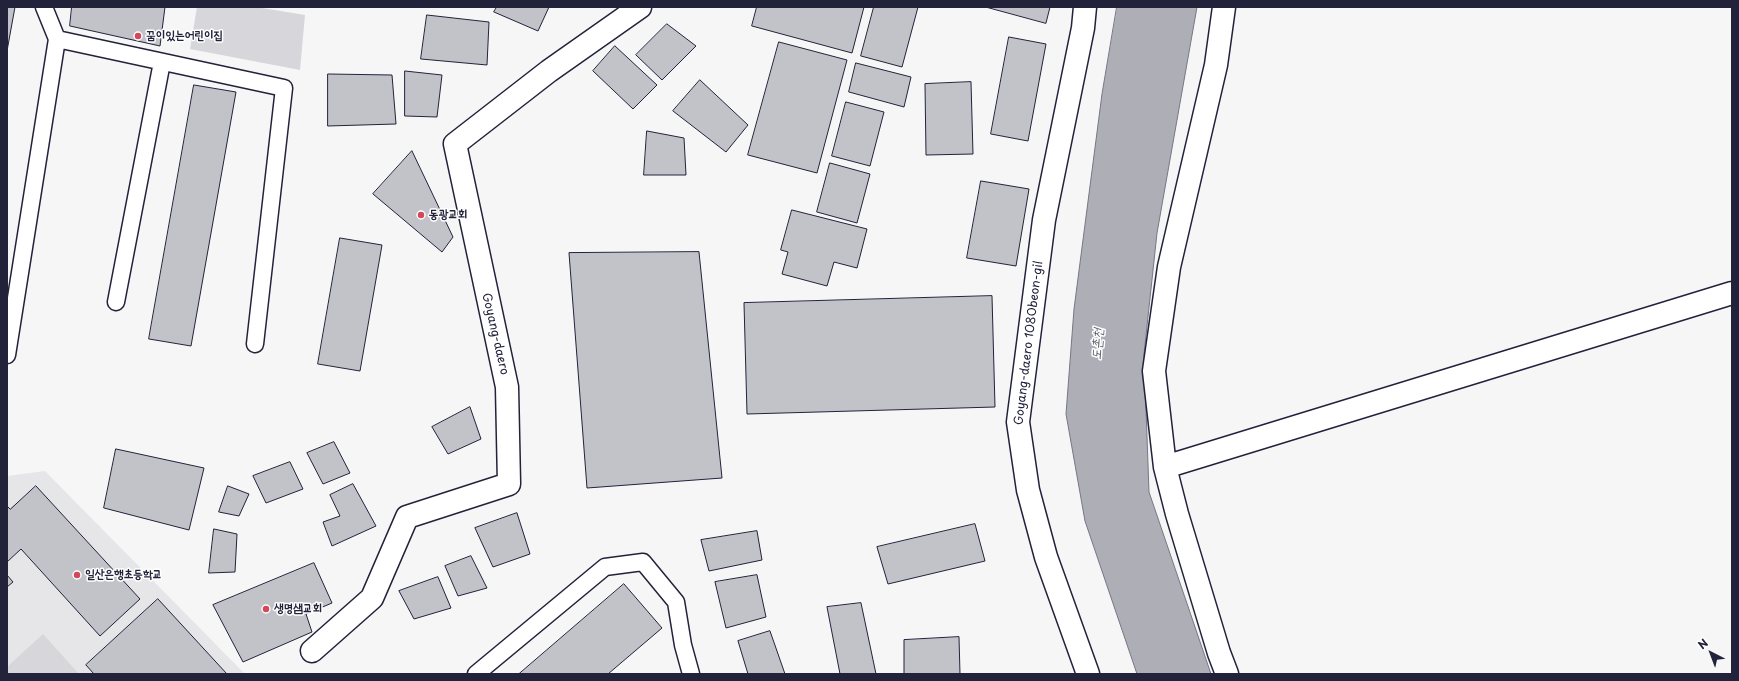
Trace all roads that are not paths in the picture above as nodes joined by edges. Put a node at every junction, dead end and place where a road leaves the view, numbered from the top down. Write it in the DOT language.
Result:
graph roads {
  1 [pos="44,7"];
  2 [pos="640,7"];
  3 [pos="1086,7"];
  4 [pos="1224,7"];
  5 [pos="57,40"];
  6 [pos="162,62"];
  7 [pos="1732,293"];
  8 [pos="116,302"];
  9 [pos="255,344"];
  10 [pos="7,355"];
  11 [pos="1165,467"];
  12 [pos="312,651"];
  13 [pos="476,674"];
  14 [pos="691,674"];
  15 [pos="1088,674"];
  16 [pos="1227,674"];
  1 -- 5 [label="lane"];
  2 -- 12 [label="street, Goyang-daero"];
  3 -- 15 [label="street, Goyang-daero 1080beon-gil"];
  4 -- 11 [label="street"];
  5 -- 6 [label="lane"];
  5 -- 10 [label="lane"];
  6 -- 8 [label="lane"];
  6 -- 9 [label="lane"];
  7 -- 11 [label="street"];
  11 -- 16 [label="street"];
  13 -- 14 [label="lane"];
}
